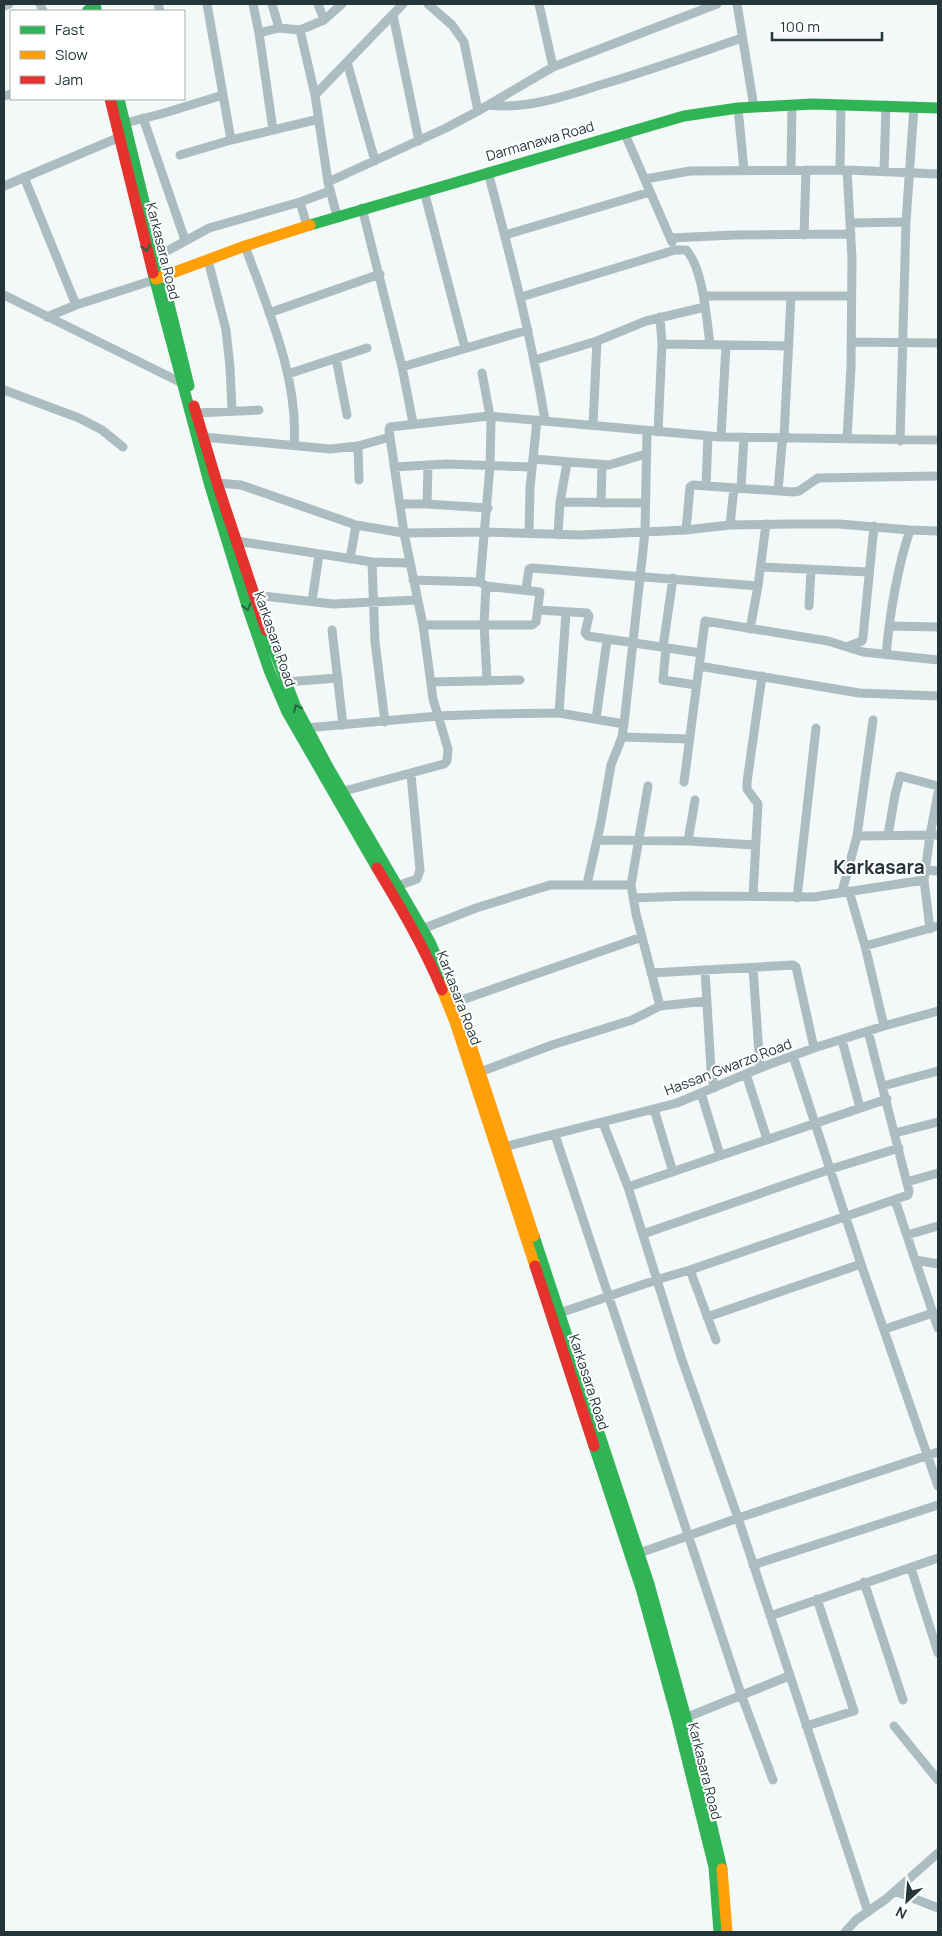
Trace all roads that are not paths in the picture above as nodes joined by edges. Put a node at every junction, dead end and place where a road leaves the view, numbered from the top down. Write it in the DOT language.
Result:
graph roads {
  1 [pos="9,4"];
  2 [pos="207,4"];
  3 [pos="252,4"];
  4 [pos="272,4"];
  5 [pos="318,4"];
  6 [pos="342,4"];
  7 [pos="403,4"];
  8 [pos="428,4"];
  9 [pos="539,4"];
  10 [pos="717,4"];
  11 [pos="737,4"];
  12 [pos="4,6"];
  13 [pos="393,15"];
  14 [pos="324,20"];
  15 [pos="279,28"];
  16 [pos="300,30"];
  17 [pos="259,33"];
  18 [pos="742,38"];
  19 [pos="347,62"];
  20 [pos="553,67"];
  21 [pos="223,95"];
  22 [pos="315,95"];
  23 [pos="110,100"];
  24 [pos="119,100"];
  25 [pos="841,104"];
  26 [pos="488,105"];
  27 [pos="792,105"];
  28 [pos="886,105"];
  29 [pos="914,106"];
  30 [pos="754,107"];
  31 [pos="738,108"];
  32 [pos="938,108"];
  33 [pos="478,111"];
  34 [pos="143,118"];
  35 [pos="319,118"];
  36 [pos="125,123"];
  37 [pos="273,130"];
  38 [pos="624,132"];
  39 [pos="120,137"];
  40 [pos="231,140"];
  41 [pos="418,141"];
  42 [pos="180,155"];
  43 [pos="375,160"];
  44 [pos="744,170"];
  45 [pos="791,170"];
  46 [pos="806,170"];
  47 [pos="843,170"];
  48 [pos="488,172"];
  49 [pos="884,172"];
  50 [pos="909,173"];
  51 [pos="938,174"];
  52 [pos="24,177"];
  53 [pos="645,179"];
  54 [pos="4,186"];
  55 [pos="329,186"];
  56 [pos="424,191"];
  57 [pos="650,192"];
  58 [pos="300,202"];
  59 [pos="362,208"];
  60 [pos="337,216"];
  61 [pos="906,222"];
  62 [pos="850,223"];
  63 [pos="307,226"];
  64 [pos="851,234"];
  65 [pos="505,235"];
  66 [pos="804,235"];
  67 [pos="670,238"];
  68 [pos="185,240"];
  69 [pos="245,246"];
  70 [pos="675,250"];
  71 [pos="158,256"];
  72 [pos="208,260"];
  73 [pos="380,274"];
  74 [pos="158,278"];
  75 [pos="4,295"];
  76 [pos="704,296"];
  77 [pos="791,296"];
  78 [pos="851,296"];
  79 [pos="521,297"];
  80 [pos="76,305"];
  81 [pos="705,307"];
  82 [pos="269,313"];
  83 [pos="47,317"];
  84 [pos="660,317"];
  85 [pos="528,330"];
  86 [pos="597,341"];
  87 [pos="851,342"];
  88 [pos="904,342"];
  89 [pos="938,343"];
  90 [pos="662,344"];
  91 [pos="710,345"];
  92 [pos="726,345"];
  93 [pos="789,346"];
  94 [pos="367,348"];
  95 [pos="465,348"];
  96 [pos="336,358"];
  97 [pos="535,360"];
  98 [pos="402,367"];
  99 [pos="482,372"];
  100 [pos="288,374"];
  101 [pos="180,382"];
  102 [pos="4,390"];
  103 [pos="232,410"];
  104 [pos="259,410"];
  105 [pos="196,413"];
  106 [pos="347,415"];
  107 [pos="489,416"];
  108 [pos="541,420"];
  109 [pos="413,423"];
  110 [pos="593,425"];
  111 [pos="647,431"];
  112 [pos="658,432"];
  113 [pos="708,436"];
  114 [pos="204,437"];
  115 [pos="390,437"];
  116 [pos="721,437"];
  117 [pos="744,437"];
  118 [pos="784,438"];
  119 [pos="847,439"];
  120 [pos="938,440"];
  121 [pos="900,441"];
  122 [pos="294,445"];
  123 [pos="358,446"];
  124 [pos="123,447"];
  125 [pos="646,454"];
  126 [pos="533,463"];
  127 [pos="567,463"];
  128 [pos="428,465"];
  129 [pos="602,465"];
  130 [pos="490,466"];
  131 [pos="394,467"];
  132 [pos="938,476"];
  133 [pos="360,480"];
  134 [pos="217,484"];
  135 [pos="706,486"];
  136 [pos="737,488"];
  137 [pos="778,491"];
  138 [pos="560,502"];
  139 [pos="602,503"];
  140 [pos="645,503"];
  141 [pos="400,504"];
  142 [pos="427,504"];
  143 [pos="488,508"];
  144 [pos="766,524"];
  145 [pos="356,525"];
  146 [pos="730,525"];
  147 [pos="874,526"];
  148 [pos="686,530"];
  149 [pos="910,530"];
  150 [pos="938,531"];
  151 [pos="486,532"];
  152 [pos="645,532"];
  153 [pos="404,533"];
  154 [pos="529,534"];
  155 [pos="558,535"];
  156 [pos="236,541"];
  157 [pos="319,555"];
  158 [pos="350,559"];
  159 [pos="372,562"];
  160 [pos="410,563"];
  161 [pos="761,567"];
  162 [pos="811,570"];
  163 [pos="869,572"];
  164 [pos="639,576"];
  165 [pos="673,578"];
  166 [pos="414,580"];
  167 [pos="483,584"];
  168 [pos="758,586"];
  169 [pos="526,589"];
  170 [pos="254,595"];
  171 [pos="417,600"];
  172 [pos="312,601"];
  173 [pos="373,603"];
  174 [pos="809,606"];
  175 [pos="538,610"];
  176 [pos="566,612"];
  177 [pos="484,624"];
  178 [pos="423,625"];
  179 [pos="888,626"];
  180 [pos="938,627"];
  181 [pos="750,629"];
  182 [pos="332,630"];
  183 [pos="607,640"];
  184 [pos="632,642"];
  185 [pos="849,646"];
  186 [pos="665,648"];
  187 [pos="701,652"];
  188 [pos="886,655"];
  189 [pos="938,660"];
  190 [pos="699,666"];
  191 [pos="762,676"];
  192 [pos="338,678"];
  193 [pos="520,680"];
  194 [pos="487,681"];
  195 [pos="285,682"];
  196 [pos="431,682"];
  197 [pos="696,685"];
  198 [pos="938,696"];
  199 [pos="559,713"];
  200 [pos="438,716"];
  201 [pos="596,719"];
  202 [pos="873,720"];
  203 [pos="385,722"];
  204 [pos="624,724"];
  205 [pos="344,726"];
  206 [pos="306,728"];
  207 [pos="816,728"];
  208 [pos="622,737"];
  209 [pos="689,739"];
  210 [pos="327,773"];
  211 [pos="412,775"];
  212 [pos="684,782"];
  213 [pos="648,786"];
  214 [pos="938,786"];
  215 [pos="339,793"];
  216 [pos="938,793"];
  217 [pos="695,800"];
  218 [pos="937,806"];
  219 [pos="934,835"];
  220 [pos="857,836"];
  221 [pos="888,836"];
  222 [pos="597,840"];
  223 [pos="688,841"];
  224 [pos="638,842"];
  225 [pos="755,845"];
  226 [pos="938,871"];
  227 [pos="925,875"];
  228 [pos="587,884"];
  229 [pos="398,886"];
  230 [pos="631,886"];
  231 [pos="846,892"];
  232 [pos="753,896"];
  233 [pos="633,898"];
  234 [pos="797,898"];
  235 [pos="934,928"];
  236 [pos="418,930"];
  237 [pos="642,937"];
  238 [pos="865,946"];
  239 [pos="753,968"];
  240 [pos="706,970"];
  241 [pos="651,972"];
  242 [pos="707,1001"];
  243 [pos="456,1002"];
  244 [pos="660,1006"];
  245 [pos="938,1011"];
  246 [pos="884,1026"];
  247 [pos="868,1031"];
  248 [pos="842,1040"];
  249 [pos="814,1048"];
  250 [pos="793,1056"];
  251 [pos="760,1068"];
  252 [pos="938,1071"];
  253 [pos="480,1072"];
  254 [pos="746,1074"];
  255 [pos="884,1086"];
  256 [pos="714,1088"];
  257 [pos="701,1093"];
  258 [pos="887,1099"];
  259 [pos="860,1108"];
  260 [pos="654,1109"];
  261 [pos="815,1122"];
  262 [pos="938,1122"];
  263 [pos="603,1123"];
  264 [pos="895,1134"];
  265 [pos="555,1135"];
  266 [pos="767,1139"];
  267 [pos="500,1148"];
  268 [pos="899,1148"];
  269 [pos="720,1155"];
  270 [pos="831,1169"];
  271 [pos="673,1172"];
  272 [pos="938,1173"];
  273 [pos="907,1182"];
  274 [pos="628,1187"];
  275 [pos="895,1200"];
  276 [pos="846,1217"];
  277 [pos="938,1226"];
  278 [pos="643,1234"];
  279 [pos="907,1235"];
  280 [pos="916,1260"];
  281 [pos="861,1264"];
  282 [pos="938,1264"];
  283 [pos="690,1270"];
  284 [pos="656,1280"];
  285 [pos="609,1298"];
  286 [pos="559,1313"];
  287 [pos="936,1314"];
  288 [pos="707,1317"];
  289 [pos="938,1328"];
  290 [pos="885,1329"];
  291 [pos="716,1340"];
  292 [pos="938,1452"];
  293 [pos="928,1456"];
  294 [pos="938,1486"];
  295 [pos="938,1505"];
  296 [pos="738,1518"];
  297 [pos="688,1535"];
  298 [pos="636,1554"];
  299 [pos="938,1558"];
  300 [pos="753,1565"];
  301 [pos="911,1568"];
  302 [pos="864,1582"];
  303 [pos="818,1599"];
  304 [pos="770,1616"];
  305 [pos="938,1653"];
  306 [pos="789,1676"];
  307 [pos="741,1694"];
  308 [pos="903,1700"];
  309 [pos="682,1720"];
  310 [pos="806,1726"];
  311 [pos="894,1726"];
  312 [pos="773,1780"];
  313 [pos="938,1780"];
  314 [pos="938,1853"];
  315 [pos="895,1891"];
  316 [pos="938,1908"];
  317 [pos="868,1912"];
  318 [pos="719,1932"];
  319 [pos="727,1932"];
  320 [pos="845,1932"];
  1 -- 12 [label="street"];
  2 -- 21 [label="street"];
  3 -- 17 [label="street"];
  4 -- 15 [label="street"];
  5 -- 14 [label="street"];
  6 -- 14 [label="street"];
  7 -- 13 [label="street"];
  8 -- 33 [label="street"];
  9 -- 20 [label="street"];
  10 -- 20 [label="street"];
  11 -- 18 [label="street"];
  13 -- 19 [label="street"];
  13 -- 41 [label="street"];
  14 -- 16 [label="street"];
  15 -- 16 [label="street"];
  15 -- 17 [label="street"];
  16 -- 22 [label="street"];
  17 -- 37 [label="street"];
  18 -- 26 [label="street"];
  18 -- 30 [label="street"];
  19 -- 22 [label="street"];
  19 -- 43 [label="street"];
  20 -- 26 [label="street"];
  21 -- 34 [label="street"];
  21 -- 40 [label="street"];
  22 -- 35 [label="street"];
  23 -- 39 [label="main road, Karkasara Road"];
  24 -- 36 [label="main road, Karkasara Road"];
  25 -- 27 [label="main road, Darmanawa Road"];
  25 -- 28 [label="main road, Darmanawa Road"];
  25 -- 47 [label="street"];
  26 -- 33 [label="street"];
  27 -- 30 [label="main road, Darmanawa Road"];
  27 -- 45 [label="street"];
  28 -- 29 [label="main road, Darmanawa Road"];
  28 -- 49 [label="street"];
  29 -- 32 [label="main road, Darmanawa Road"];
  29 -- 50 [label="street"];
  30 -- 31 [label="main road, Darmanawa Road"];
  31 -- 38 [label="main road, Darmanawa Road"];
  31 -- 44 [label="street"];
  33 -- 41 [label="street"];
  34 -- 36 [label="street"];
  34 -- 68 [label="street"];
  35 -- 37 [label="street"];
  35 -- 55 [label="street"];
  36 -- 71 [label="main road, Karkasara Road"];
  37 -- 40 [label="street"];
  38 -- 48 [label="main road, Darmanawa Road"];
  38 -- 53 [label="street"];
  39 -- 52 [label="street"];
  39 -- 74 [label="main road, Karkasara Road, one-way"];
  40 -- 42 [label="street"];
  41 -- 43 [label="street"];
  43 -- 55 [label="street"];
  44 -- 45 [label="street"];
  44 -- 53 [label="street"];
  45 -- 46 [label="street"];
  46 -- 47 [label="street"];
  46 -- 66 [label="street"];
  47 -- 49 [label="street"];
  47 -- 62 [label="street"];
  48 -- 56 [label="main road, Darmanawa Road"];
  48 -- 65 [label="street"];
  49 -- 50 [label="street"];
  50 -- 51 [label="street"];
  50 -- 61 [label="street"];
  52 -- 54 [label="street"];
  52 -- 80 [label="street"];
  53 -- 57 [label="street"];
  55 -- 58 [label="street"];
  55 -- 60 [label="street"];
  56 -- 59 [label="main road, Darmanawa Road"];
  56 -- 95 [label="street"];
  57 -- 65 [label="street"];
  57 -- 67 [label="street"];
  58 -- 63 [label="street"];
  58 -- 68 [label="street"];
  59 -- 60 [label="main road, Darmanawa Road"];
  59 -- 73 [label="street"];
  60 -- 63 [label="main road, Darmanawa Road"];
  61 -- 62 [label="street"];
  61 -- 88 [label="street"];
  62 -- 64 [label="street"];
  63 -- 69 [label="main road, Darmanawa Road"];
  64 -- 66 [label="street"];
  64 -- 78 [label="street"];
  65 -- 79 [label="street"];
  66 -- 67 [label="street"];
  67 -- 70 [label="street"];
  68 -- 71 [label="street"];
  69 -- 72 [label="main road, Darmanawa Road"];
  69 -- 82 [label="street"];
  70 -- 76 [label="street"];
  70 -- 79 [label="street"];
  71 -- 74 [label="main road, Karkasara Road"];
  72 -- 74 [label="main road, Darmanawa Road"];
  72 -- 103 [label="street"];
  73 -- 82 [label="street"];
  73 -- 98 [label="street"];
  74 -- 80 [label="street"];
  74 -- 101 [label="main road, Karkasara Road"];
  74 -- 105 [label="main road, Karkasara Road"];
  75 -- 83 [label="street"];
  76 -- 77 [label="street"];
  76 -- 81 [label="street"];
  77 -- 78 [label="street"];
  77 -- 93 [label="street"];
  78 -- 87 [label="street"];
  79 -- 85 [label="street"];
  80 -- 83 [label="street"];
  81 -- 84 [label="street"];
  81 -- 91 [label="street"];
  82 -- 100 [label="street"];
  83 -- 101 [label="street"];
  84 -- 86 [label="street"];
  84 -- 90 [label="street"];
  85 -- 95 [label="street"];
  85 -- 97 [label="street"];
  86 -- 97 [label="street"];
  86 -- 110 [label="street"];
  87 -- 88 [label="street"];
  87 -- 119 [label="street"];
  88 -- 89 [label="street"];
  88 -- 121 [label="street"];
  90 -- 91 [label="street"];
  90 -- 112 [label="street"];
  91 -- 92 [label="street"];
  92 -- 93 [label="street"];
  92 -- 116 [label="street"];
  93 -- 118 [label="street"];
  94 -- 96 [label="street"];
  95 -- 98 [label="street"];
  96 -- 100 [label="street"];
  96 -- 106 [label="street"];
  97 -- 108 [label="street"];
  98 -- 109 [label="street"];
  99 -- 107 [label="street"];
  100 -- 122 [label="street"];
  101 -- 210 [label="main road, Karkasara Road, one-way"];
  102 -- 124 [label="street"];
  103 -- 104 [label="street"];
  103 -- 105 [label="street"];
  105 -- 114 [label="main road, Karkasara Road"];
  107 -- 108 [label="street"];
  107 -- 109 [label="street"];
  107 -- 130 [label="street"];
  108 -- 110 [label="street"];
  108 -- 126 [label="street"];
  109 -- 115 [label="street"];
  110 -- 111 [label="street"];
  111 -- 112 [label="street"];
  111 -- 125 [label="street"];
  112 -- 113 [label="street"];
  113 -- 116 [label="street"];
  113 -- 135 [label="street"];
  114 -- 122 [label="street"];
  114 -- 134 [label="main road, Karkasara Road"];
  115 -- 123 [label="street"];
  115 -- 131 [label="street"];
  116 -- 117 [label="street"];
  117 -- 118 [label="street"];
  117 -- 136 [label="street"];
  118 -- 119 [label="street"];
  118 -- 137 [label="street"];
  119 -- 121 [label="street"];
  120 -- 121 [label="street"];
  122 -- 123 [label="street"];
  123 -- 133 [label="street"];
  125 -- 129 [label="street"];
  125 -- 140 [label="street"];
  126 -- 127 [label="street"];
  126 -- 130 [label="street"];
  126 -- 154 [label="street"];
  127 -- 129 [label="street"];
  127 -- 138 [label="street"];
  128 -- 130 [label="street"];
  128 -- 131 [label="street"];
  128 -- 142 [label="street"];
  129 -- 139 [label="street"];
  130 -- 143 [label="street"];
  131 -- 141 [label="street"];
  132 -- 137 [label="street"];
  134 -- 145 [label="street"];
  134 -- 156 [label="main road, Karkasara Road"];
  135 -- 136 [label="street"];
  135 -- 148 [label="street"];
  136 -- 137 [label="street"];
  136 -- 146 [label="street"];
  138 -- 139 [label="street"];
  138 -- 155 [label="street"];
  139 -- 140 [label="street"];
  140 -- 152 [label="street"];
  141 -- 142 [label="street"];
  141 -- 153 [label="street"];
  142 -- 143 [label="street"];
  143 -- 151 [label="street"];
  144 -- 146 [label="street"];
  144 -- 147 [label="street"];
  144 -- 161 [label="street"];
  145 -- 153 [label="street"];
  145 -- 158 [label="street"];
  146 -- 148 [label="street"];
  147 -- 149 [label="street"];
  147 -- 163 [label="street"];
  148 -- 152 [label="street"];
  149 -- 150 [label="street"];
  149 -- 179 [label="street"];
  151 -- 153 [label="street"];
  151 -- 154 [label="street"];
  151 -- 167 [label="street"];
  152 -- 155 [label="street"];
  152 -- 164 [label="street"];
  153 -- 160 [label="street"];
  154 -- 155 [label="street"];
  156 -- 157 [label="street"];
  156 -- 170 [label="main road, Karkasara Road"];
  157 -- 158 [label="street"];
  157 -- 172 [label="street"];
  158 -- 159 [label="street"];
  159 -- 160 [label="street"];
  159 -- 173 [label="street"];
  160 -- 166 [label="street"];
  161 -- 162 [label="street"];
  161 -- 168 [label="street"];
  162 -- 163 [label="street"];
  162 -- 174 [label="street"];
  163 -- 185 [label="street"];
  164 -- 165 [label="street"];
  164 -- 169 [label="street"];
  164 -- 184 [label="street"];
  165 -- 168 [label="street"];
  165 -- 186 [label="street"];
  166 -- 167 [label="street"];
  166 -- 171 [label="street"];
  167 -- 169 [label="street"];
  167 -- 177 [label="street"];
  168 -- 181 [label="street"];
  169 -- 175 [label="street"];
  170 -- 172 [label="street"];
  170 -- 195 [label="main road, Karkasara Road"];
  171 -- 173 [label="street"];
  171 -- 178 [label="street"];
  172 -- 173 [label="street"];
  173 -- 203 [label="street"];
  175 -- 176 [label="street"];
  175 -- 177 [label="street"];
  176 -- 183 [label="street"];
  176 -- 199 [label="street"];
  177 -- 178 [label="street"];
  177 -- 194 [label="street"];
  178 -- 196 [label="street"];
  179 -- 180 [label="street"];
  179 -- 188 [label="street"];
  181 -- 185 [label="street"];
  181 -- 187 [label="street"];
  182 -- 192 [label="street"];
  183 -- 184 [label="street"];
  183 -- 201 [label="street"];
  184 -- 186 [label="street"];
  184 -- 204 [label="street"];
  185 -- 188 [label="street"];
  186 -- 187 [label="street"];
  186 -- 197 [label="street"];
  187 -- 190 [label="street"];
  188 -- 189 [label="street"];
  190 -- 191 [label="street"];
  190 -- 197 [label="street"];
  191 -- 198 [label="street"];
  191 -- 225 [label="street"];
  192 -- 195 [label="street"];
  192 -- 205 [label="street"];
  193 -- 194 [label="street"];
  194 -- 196 [label="street"];
  206 -- 195 [label="main road, Karkasara Road, one-way"];
  196 -- 200 [label="street"];
  197 -- 209 [label="street"];
  199 -- 200 [label="street"];
  199 -- 201 [label="street"];
  200 -- 203 [label="street"];
  200 -- 211 [label="street"];
  201 -- 204 [label="street"];
  202 -- 220 [label="street"];
  203 -- 205 [label="street"];
  204 -- 208 [label="street"];
  205 -- 206 [label="street"];
  206 -- 210 [label="main road, Karkasara Road"];
  207 -- 234 [label="street"];
  208 -- 209 [label="street"];
  208 -- 222 [label="street"];
  209 -- 212 [label="street"];
  210 -- 215 [label="main road, Karkasara Road"];
  211 -- 215 [label="street"];
  211 -- 229 [label="street"];
  213 -- 224 [label="street"];
  214 -- 221 [label="street"];
  215 -- 229 [label="main road, Karkasara Road"];
  215 -- 236 [label="main road, Karkasara Road"];
  216 -- 218 [label="street"];
  217 -- 223 [label="street"];
  218 -- 219 [label="street"];
  219 -- 221 [label="street"];
  219 -- 227 [label="street"];
  220 -- 221 [label="street"];
  220 -- 231 [label="street"];
  222 -- 224 [label="street"];
  222 -- 228 [label="street"];
  223 -- 224 [label="street"];
  223 -- 225 [label="street"];
  224 -- 230 [label="street"];
  225 -- 232 [label="street"];
  226 -- 227 [label="street"];
  227 -- 231 [label="street"];
  227 -- 235 [label="street"];
  228 -- 230 [label="street"];
  228 -- 236 [label="street"];
  229 -- 236 [label="main road, Karkasara Road"];
  230 -- 233 [label="street"];
  231 -- 234 [label="street"];
  231 -- 238 [label="street"];
  232 -- 233 [label="street"];
  232 -- 234 [label="street"];
  233 -- 237 [label="street"];
  235 -- 238 [label="street"];
  236 -- 243 [label="main road, Karkasara Road"];
  236 -- 267 [label="main road, Karkasara Road"];
  237 -- 241 [label="street"];
  237 -- 243 [label="street"];
  238 -- 246 [label="street"];
  239 -- 240 [label="street"];
  239 -- 249 [label="street"];
  239 -- 251 [label="street"];
  240 -- 241 [label="street"];
  240 -- 242 [label="street"];
  241 -- 244 [label="street"];
  242 -- 244 [label="street"];
  242 -- 256 [label="street"];
  243 -- 253 [label="main road, Karkasara Road"];
  244 -- 253 [label="street"];
  245 -- 246 [label="street, Hassan Gwarzo Road"];
  246 -- 247 [label="street, Hassan Gwarzo Road"];
  247 -- 248 [label="street, Hassan Gwarzo Road"];
  247 -- 255 [label="street"];
  248 -- 249 [label="street, Hassan Gwarzo Road"];
  248 -- 259 [label="street"];
  249 -- 250 [label="street, Hassan Gwarzo Road"];
  250 -- 251 [label="street, Hassan Gwarzo Road"];
  250 -- 261 [label="street"];
  251 -- 254 [label="street, Hassan Gwarzo Road"];
  252 -- 255 [label="street"];
  253 -- 267 [label="main road, Karkasara Road"];
  254 -- 256 [label="street, Hassan Gwarzo Road"];
  254 -- 266 [label="street"];
  255 -- 258 [label="street"];
  256 -- 257 [label="street, Hassan Gwarzo Road"];
  257 -- 260 [label="street, Hassan Gwarzo Road"];
  257 -- 269 [label="street"];
  258 -- 259 [label="street"];
  258 -- 264 [label="street"];
  259 -- 261 [label="street"];
  260 -- 263 [label="street, Hassan Gwarzo Road"];
  260 -- 271 [label="street"];
  261 -- 266 [label="street"];
  261 -- 270 [label="street"];
  262 -- 264 [label="street"];
  263 -- 265 [label="street, Hassan Gwarzo Road"];
  263 -- 274 [label="street"];
  264 -- 268 [label="street"];
  265 -- 267 [label="street, Hassan Gwarzo Road"];
  265 -- 285 [label="street"];
  266 -- 269 [label="street"];
  267 -- 286 [label="main road, Karkasara Road"];
  267 -- 298 [label="main road, Karkasara Road"];
  268 -- 270 [label="street"];
  268 -- 273 [label="street"];
  269 -- 271 [label="street"];
  270 -- 276 [label="street"];
  270 -- 278 [label="street"];
  271 -- 274 [label="street"];
  272 -- 273 [label="street"];
  273 -- 275 [label="street"];
  274 -- 278 [label="street"];
  275 -- 276 [label="street"];
  275 -- 279 [label="street"];
  276 -- 281 [label="street"];
  276 -- 283 [label="street"];
  277 -- 279 [label="street"];
  278 -- 284 [label="street"];
  279 -- 280 [label="street"];
  280 -- 282 [label="street"];
  280 -- 287 [label="street"];
  281 -- 288 [label="street"];
  281 -- 290 [label="street"];
  283 -- 284 [label="street"];
  283 -- 288 [label="street"];
  284 -- 285 [label="street"];
  284 -- 296 [label="street"];
  285 -- 286 [label="street"];
  285 -- 297 [label="street"];
  286 -- 298 [label="main road, Karkasara Road"];
  287 -- 289 [label="street"];
  287 -- 290 [label="street"];
  288 -- 291 [label="street"];
  290 -- 293 [label="street"];
  292 -- 293 [label="street"];
  293 -- 294 [label="street"];
  293 -- 296 [label="street"];
  295 -- 300 [label="street"];
  296 -- 297 [label="street"];
  296 -- 300 [label="street"];
  297 -- 298 [label="street"];
  297 -- 307 [label="street"];
  298 -- 309 [label="main road, Karkasara Road"];
  299 -- 301 [label="street"];
  300 -- 304 [label="street"];
  301 -- 302 [label="street"];
  301 -- 305 [label="street"];
  302 -- 303 [label="street"];
  302 -- 308 [label="street"];
  303 -- 304 [label="street"];
  303 -- 310 [label="street"];
  304 -- 306 [label="street"];
  306 -- 307 [label="street"];
  306 -- 310 [label="street"];
  307 -- 309 [label="street"];
  307 -- 312 [label="street"];
  309 -- 318 [label="main road, Karkasara Road"];
  309 -- 319 [label="main road, Karkasara Road"];
  310 -- 317 [label="street"];
  311 -- 313 [label="street"];
  314 -- 315 [label="street"];
  315 -- 316 [label="street"];
  315 -- 317 [label="street"];
  317 -- 320 [label="street"];
}
